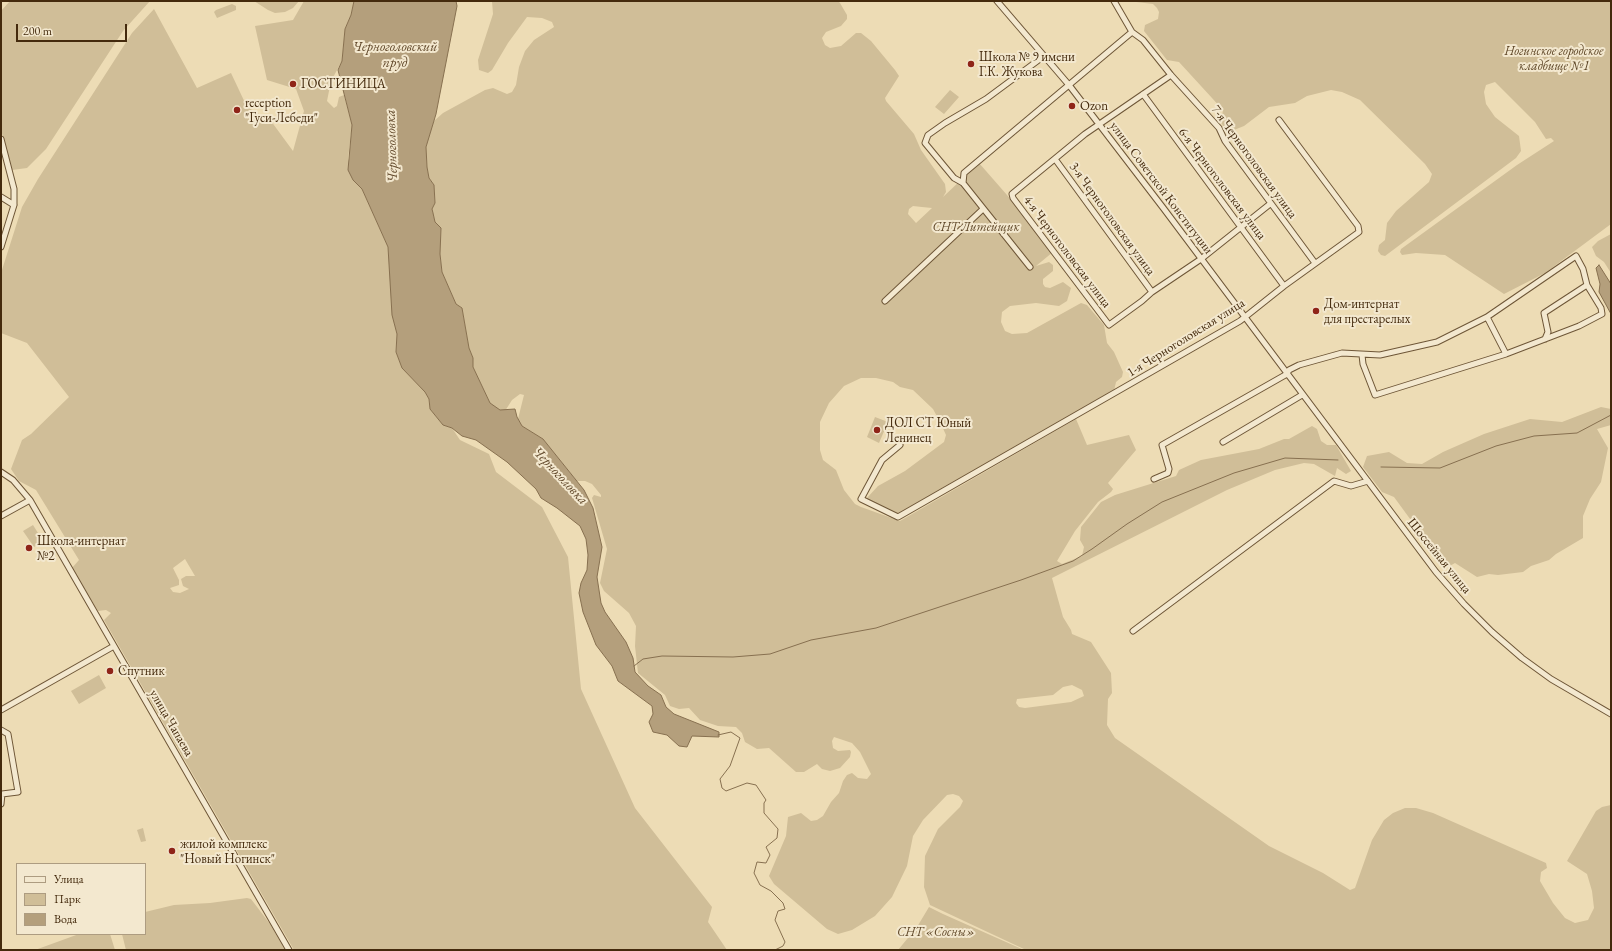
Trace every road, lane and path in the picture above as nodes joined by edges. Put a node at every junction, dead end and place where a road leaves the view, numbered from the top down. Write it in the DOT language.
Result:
graph roads {
  1 [pos="997,1"];
  2 [pos="1114,1"];
  3 [pos="1132,32"];
  4 [pos="1044,56"];
  5 [pos="1171,75"];
  6 [pos="1069,85"];
  7 [pos="1143,94"];
  8 [pos="1279,120"];
  9 [pos="1099,124"];
  10 [pos="1,139"];
  11 [pos="1055,159"];
  12 [pos="963,183"];
  13 [pos="1,197"];
  14 [pos="1270,204"];
  15 [pos="14,205"];
  16 [pos="983,209"];
  17 [pos="1241,226"];
  18 [pos="1,247"];
  19 [pos="1201,259"];
  20 [pos="1315,263"];
  21 [pos="1030,267"];
  22 [pos="1588,285"];
  23 [pos="1284,286"];
  24 [pos="1152,292"];
  25 [pos="885,301"];
  26 [pos="1245,317"];
  27 [pos="1487,317"];
  28 [pos="1545,339"];
  29 [pos="1506,354"];
  30 [pos="1362,355"];
  31 [pos="1287,374"];
  32 [pos="1302,395"];
  33 [pos="1223,442"];
  34 [pos="900,445"];
  35 [pos="1,472"];
  36 [pos="1154,479"];
  37 [pos="1368,481"];
  38 [pos="30,500"];
  39 [pos="1,516"];
  40 [pos="1133,631"];
  41 [pos="114,646"];
  42 [pos="1,710"];
  43 [pos="1611,714"];
  44 [pos="1,730"];
  45 [pos="1,804"];
  46 [pos="289,950"];
  1 -- 4 [label="street, улица Советской Конституции"];
  2 -- 3 [label="street, 7-я Черноголовская улица"];
  3 -- 5 [label="street, 7-я Черноголовская улица"];
  3 -- 6 [label="street"];
  4 -- 6 [label="street, улица Советской Конституции"];
  4 -- 12 [label="street"];
  5 -- 7 [label="street"];
  5 -- 14 [label="street, 7-я Черноголовская улица"];
  6 -- 9 [label="street, улица Советской Конституции"];
  6 -- 12 [label="street"];
  7 -- 9 [label="street"];
  7 -- 17 [label="street, 6-я Черноголовская улица"];
  8 -- 20 [label="street, 1-я Черноголовская улица"];
  9 -- 11 [label="street"];
  9 -- 19 [label="street, улица Советской Конституции"];
  10 -- 15 [label="street"];
  11 -- 24 [label="street, 3-я Черноголовская улица"];
  11 -- 24 [label="street, 4-я Черноголовская улица"];
  12 -- 16 [label="street"];
  13 -- 15 [label="street"];
  14 -- 17 [label="street"];
  14 -- 20 [label="street, 7-я Черноголовская улица"];
  15 -- 18 [label="street"];
  16 -- 21 [label="street"];
  16 -- 25 [label="street"];
  17 -- 19 [label="street"];
  17 -- 23 [label="street, 6-я Черноголовская улица"];
  19 -- 24 [label="street"];
  19 -- 26 [label="street, улица Советской Конституции"];
  20 -- 23 [label="street, 1-я Черноголовская улица"];
  22 -- 27 [label="street"];
  22 -- 28 [label="street"];
  22 -- 28 [label="street"];
  23 -- 26 [label="street, 1-я Черноголовская улица"];
  26 -- 31 [label="street, улица Советской Конституции"];
  26 -- 34 [label="street, 1-я Черноголовская улица"];
  27 -- 29 [label="street"];
  27 -- 30 [label="street"];
  28 -- 29 [label="street"];
  29 -- 30 [label="street"];
  30 -- 31 [label="street"];
  31 -- 32 [label="street, Шоссейная улица"];
  31 -- 36 [label="street"];
  32 -- 33 [label="street"];
  32 -- 37 [label="street, Шоссейная улица"];
  35 -- 38 [label="street, улица Чапаева"];
  37 -- 40 [label="street"];
  37 -- 43 [label="street, Шоссейная улица"];
  38 -- 39 [label="street"];
  38 -- 41 [label="street, улица Чапаева"];
  41 -- 42 [label="street"];
  41 -- 46 [label="street, улица Чапаева"];
  44 -- 45 [label="street"];
}
